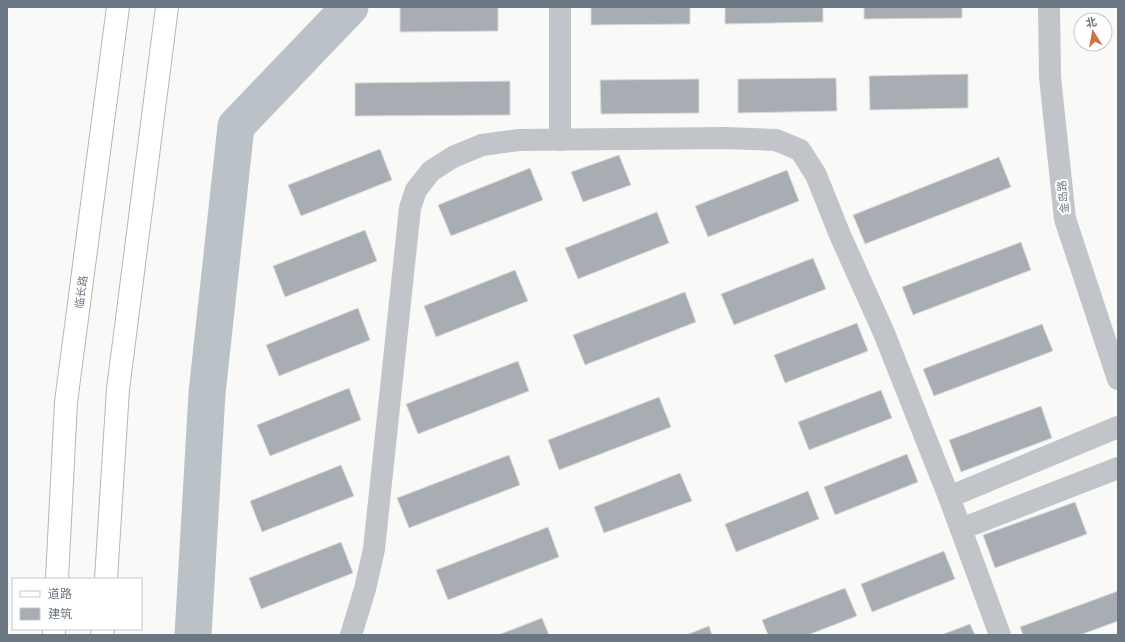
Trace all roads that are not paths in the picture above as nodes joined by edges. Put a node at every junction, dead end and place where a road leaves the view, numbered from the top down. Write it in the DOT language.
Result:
graph roads {
  1 [pos="118,7"];
  2 [pos="167,7"];
  3 [pos="560,7"];
  4 [pos="1049,7"];
  5 [pos="560,140"];
  6 [pos="1118,379"];
  7 [pos="1118,427"];
  8 [pos="1118,468"];
  9 [pos="949,497"];
  10 [pos="961,529"];
  11 [pos="57,578"];
  12 [pos="106,578"];
  13 [pos="351,635"];
  14 [pos="1000,635"];
  1 -- 11 [label="main road, 临长路"];
  2 -- 12 [label="main road"];
  3 -- 5 [label="street"];
  4 -- 6 [label="street, 金岛路"];
  5 -- 9 [label="street"];
  5 -- 13 [label="street"];
  7 -- 9 [label="street"];
  8 -- 10 [label="street"];
  9 -- 10 [label="street"];
  10 -- 14 [label="street"];
}
